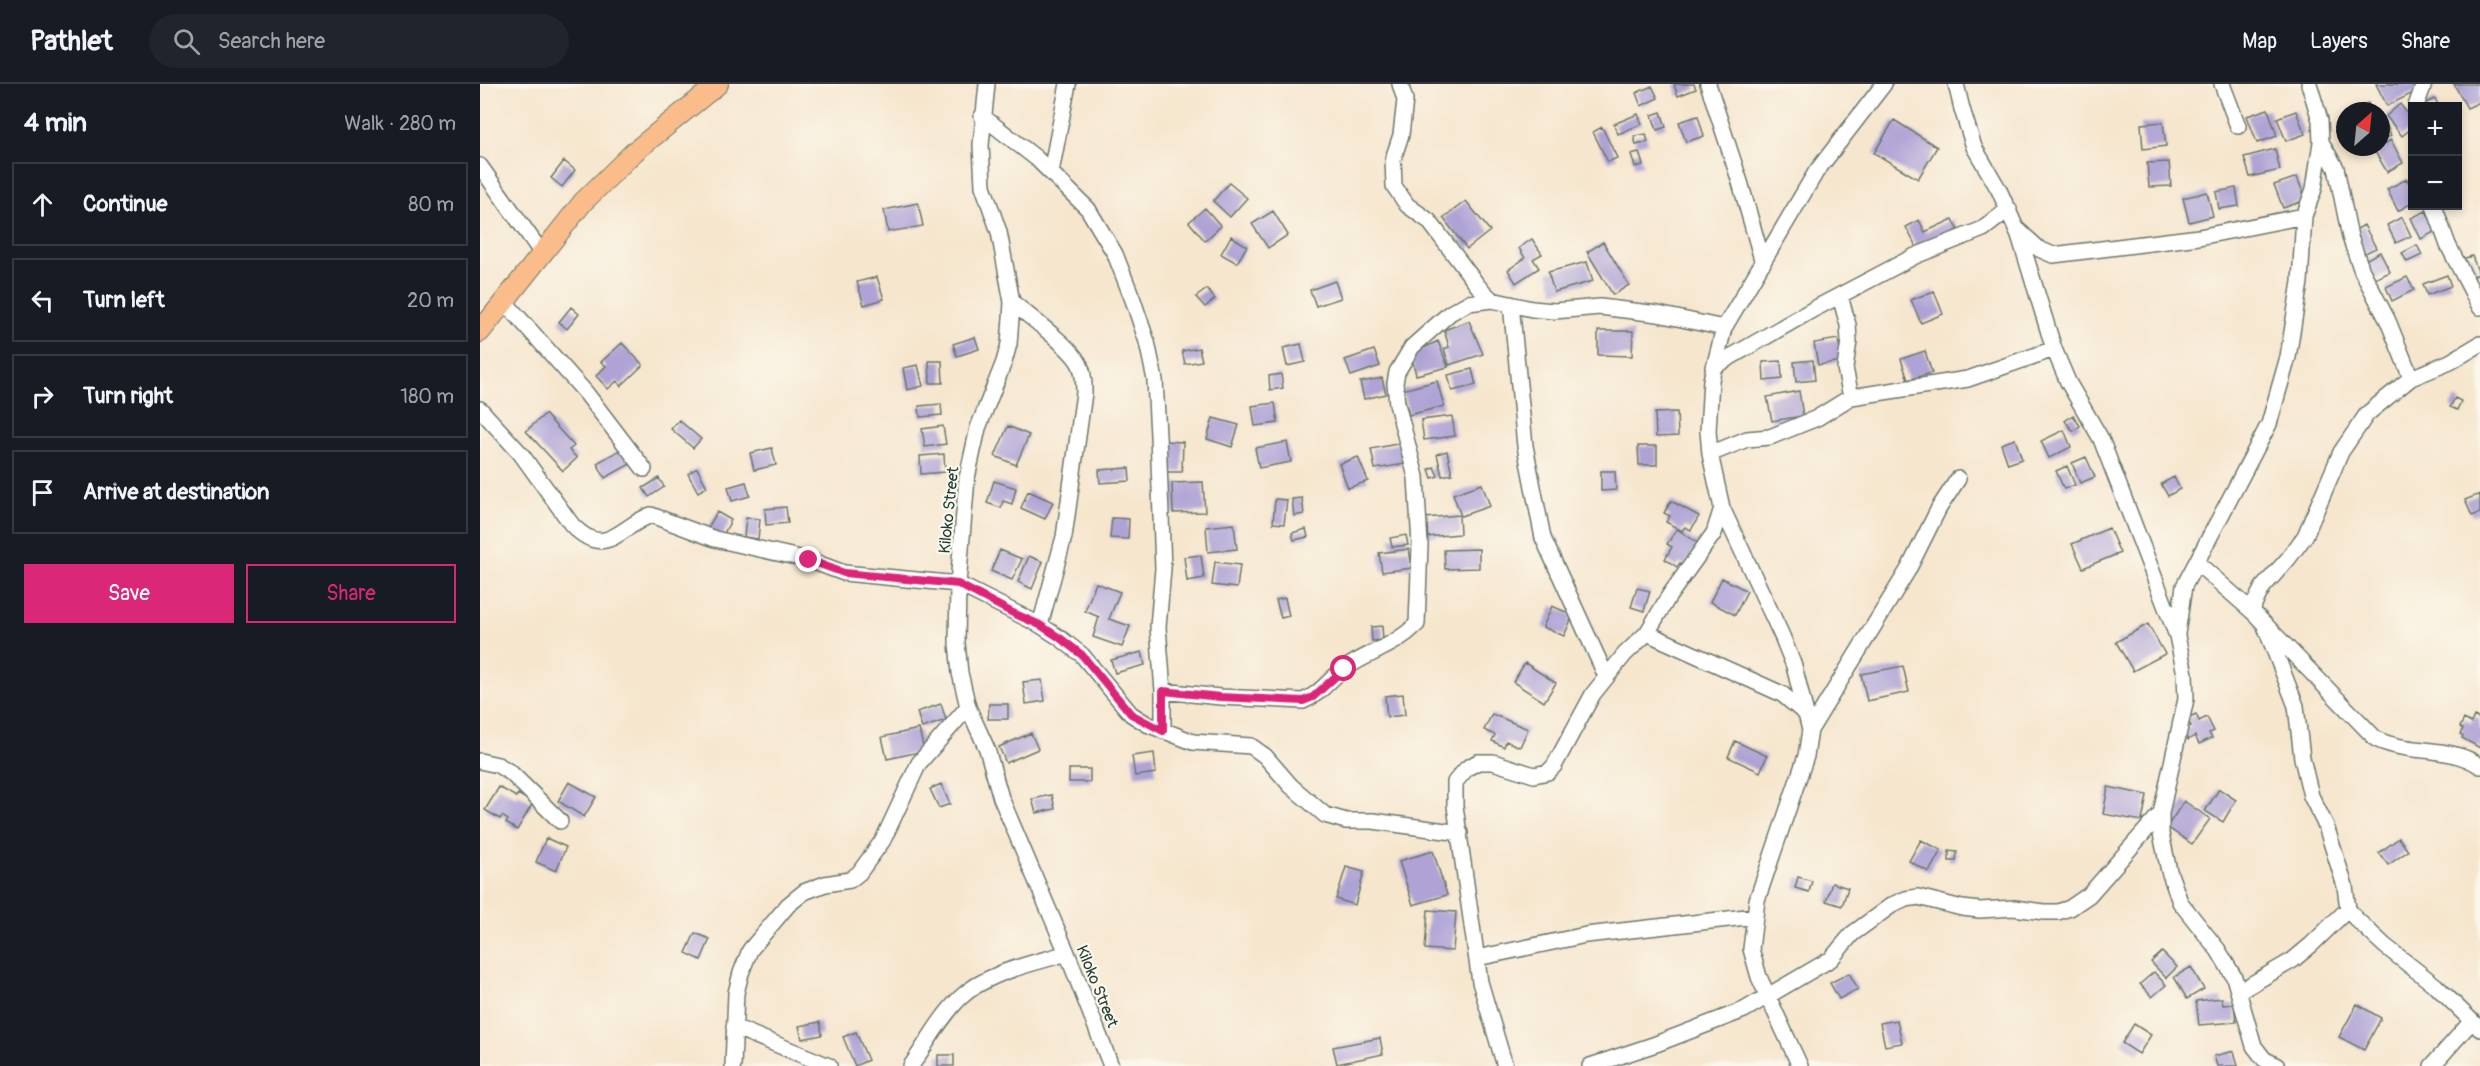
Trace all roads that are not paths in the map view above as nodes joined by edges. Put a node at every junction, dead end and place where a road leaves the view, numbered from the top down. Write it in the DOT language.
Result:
graph roads {
  1 [pos="718,84"];
  2 [pos="987,84"];
  3 [pos="1068,84"];
  4 [pos="1400,84"];
  5 [pos="1708,84"];
  6 [pos="1884,84"];
  7 [pos="1956,84"];
  8 [pos="2222,84"];
  9 [pos="2309,84"];
  10 [pos="2424,84"];
  11 [pos="2417,102"];
  12 [pos="982,116"];
  13 [pos="2238,126"];
  14 [pos="2321,142"];
  15 [pos="480,166"];
  16 [pos="1051,172"];
  17 [pos="2009,209"];
  18 [pos="2435,210"];
  19 [pos="2304,216"];
  20 [pos="2017,229"];
  21 [pos="541,252"];
  22 [pos="1763,263"];
  23 [pos="1840,296"];
  24 [pos="1492,300"];
  25 [pos="504,301"];
  26 [pos="1012,302"];
  27 [pos="1511,304"];
  28 [pos="2480,307"];
  29 [pos="1724,328"];
  30 [pos="480,332"];
  31 [pos="2480,344"];
  32 [pos="2054,349"];
  33 [pos="1713,367"];
  34 [pos="2411,378"];
  35 [pos="1851,397"];
  36 [pos="480,409"];
  37 [pos="1710,454"];
  38 [pos="644,469"];
  39 [pos="1958,479"];
  40 [pos="1722,508"];
  41 [pos="2196,562"];
  42 [pos="958,584"];
  43 [pos="2253,612"];
  44 [pos="1040,625"];
  45 [pos="2265,626"];
  46 [pos="1647,633"];
  47 [pos="2177,636"];
  48 [pos="1606,676"];
  49 [pos="1163,691"];
  50 [pos="968,707"];
  51 [pos="1809,722"];
  52 [pos="1163,731"];
  53 [pos="480,761"];
  54 [pos="2480,766"];
  55 [pos="2161,813"];
  56 [pos="560,822"];
  57 [pos="1460,833"];
  58 [pos="2348,909"];
  59 [pos="1755,916"];
  60 [pos="1067,953"];
  61 [pos="1477,958"];
  62 [pos="2240,991"];
  63 [pos="1767,996"];
  64 [pos="2476,1026"];
  65 [pos="734,1027"];
  66 [pos="733,1066"];
  67 [pos="829,1066"];
  68 [pos="911,1066"];
  69 [pos="1110,1066"];
  70 [pos="1505,1066"];
  71 [pos="1590,1066"];
  72 [pos="1800,1066"];
  73 [pos="2277,1066"];
  74 [pos="2432,1066"];
  1 -- 21 [label="main road"];
  2 -- 12 [label="street, Kiloko Street"];
  3 -- 16 [label="street"];
  4 -- 24 [label="street"];
  5 -- 22 [label="street"];
  6 -- 22 [label="street"];
  7 -- 17 [label="street"];
  8 -- 13 [label="street"];
  9 -- 14 [label="street"];
  10 -- 11 [label="street"];
  12 -- 16 [label="street"];
  12 -- 26 [label="street, Kiloko Street"];
  14 -- 19 [label="street"];
  14 -- 34 [label="street"];
  15 -- 21 [label="street"];
  16 -- 49 [label="street"];
  17 -- 20 [label="street"];
  17 -- 23 [label="street"];
  18 -- 28 [label="street"];
  19 -- 20 [label="street"];
  19 -- 41 [label="street"];
  20 -- 32 [label="street"];
  21 -- 25 [label="main road"];
  22 -- 29 [label="street"];
  23 -- 33 [label="street"];
  23 -- 35 [label="street"];
  24 -- 27 [label="street"];
  24 -- 49 [label="street"];
  25 -- 30 [label="main road"];
  25 -- 38 [label="street"];
  26 -- 42 [label="street, Kiloko Street"];
  26 -- 44 [label="street"];
  27 -- 29 [label="street"];
  27 -- 48 [label="street"];
  29 -- 33 [label="street"];
  31 -- 34 [label="street"];
  32 -- 35 [label="street"];
  32 -- 47 [label="street"];
  33 -- 37 [label="street"];
  34 -- 43 [label="street"];
  35 -- 37 [label="street"];
  36 -- 42 [label="street"];
  37 -- 40 [label="street"];
  39 -- 51 [label="street"];
  40 -- 46 [label="street"];
  40 -- 51 [label="street"];
  41 -- 43 [label="street"];
  41 -- 47 [label="street"];
  42 -- 44 [label="street"];
  42 -- 50 [label="street, Kiloko Street"];
  43 -- 45 [label="street"];
  44 -- 52 [label="street"];
  45 -- 54 [label="street"];
  45 -- 58 [label="street"];
  46 -- 48 [label="street"];
  46 -- 51 [label="street"];
  47 -- 55 [label="street"];
  48 -- 57 [label="street"];
  49 -- 52 [label="street"];
  50 -- 60 [label="street, Kiloko Street"];
  50 -- 65 [label="street"];
  51 -- 59 [label="street"];
  52 -- 57 [label="street"];
  53 -- 56 [label="street"];
  55 -- 62 [label="street"];
  55 -- 63 [label="street"];
  57 -- 61 [label="street"];
  58 -- 62 [label="street"];
  58 -- 64 [label="street"];
  59 -- 61 [label="street"];
  59 -- 63 [label="street"];
  60 -- 68 [label="street"];
  60 -- 69 [label="street, Kiloko Street"];
  61 -- 70 [label="street"];
  62 -- 73 [label="street"];
  63 -- 71 [label="street"];
  63 -- 72 [label="street"];
  64 -- 74 [label="street"];
  65 -- 66 [label="street"];
  65 -- 67 [label="street"];
}
